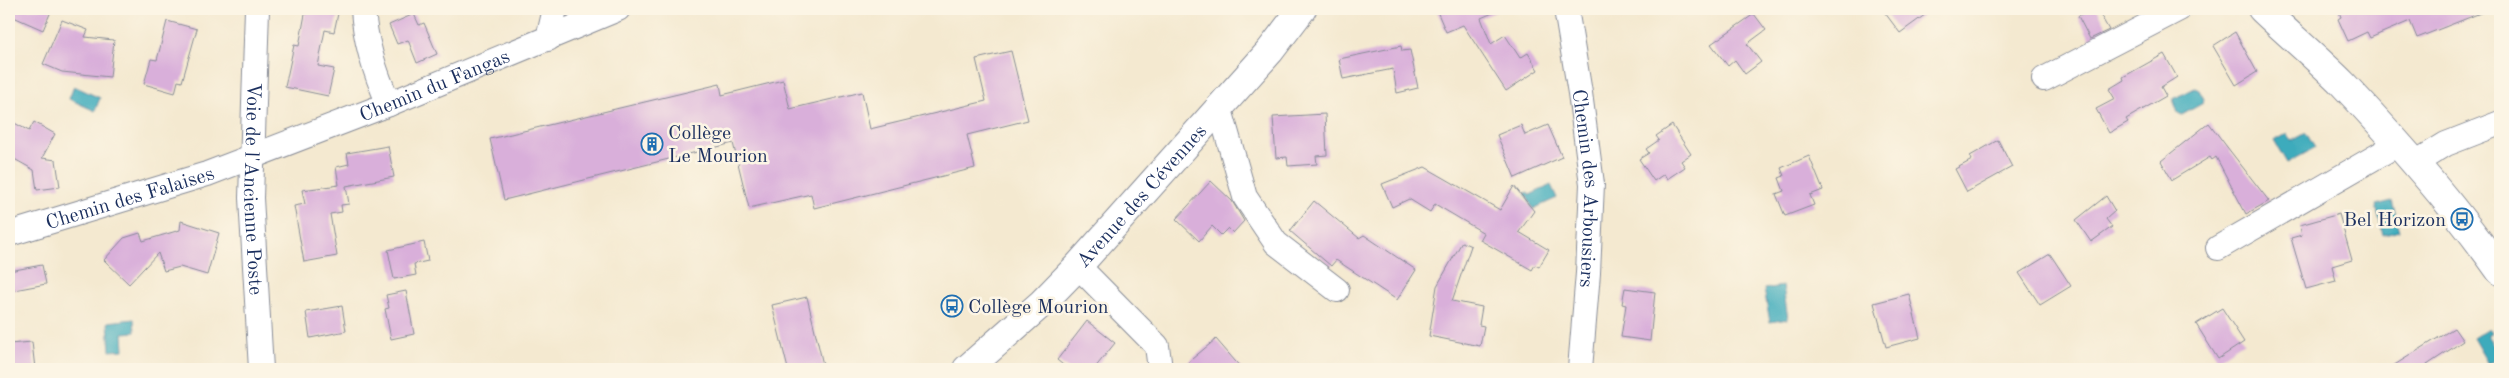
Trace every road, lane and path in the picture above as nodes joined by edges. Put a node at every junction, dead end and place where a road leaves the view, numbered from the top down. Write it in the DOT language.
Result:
graph roads {
  1 [pos="257,9"];
  2 [pos="363,9"];
  3 [pos="555,9"];
  4 [pos="618,9"];
  5 [pos="1302,9"];
  6 [pos="1566,9"];
  7 [pos="2179,9"];
  8 [pos="2262,9"];
  9 [pos="548,39"];
  10 [pos="2044,79"];
  11 [pos="389,104"];
  12 [pos="1219,106"];
  13 [pos="2500,123"];
  14 [pos="2407,153"];
  15 [pos="251,157"];
  16 [pos="9,234"];
  17 [pos="2218,248"];
  18 [pos="1078,266"];
  19 [pos="2500,271"];
  20 [pos="1337,290"];
  21 [pos="261,369"];
  22 [pos="967,369"];
  23 [pos="1160,369"];
  24 [pos="1580,369"];
  1 -- 15 [label="street, Voie de l'Ancienne Poste"];
  2 -- 11 [label="street"];
  3 -- 9 [label="street"];
  4 -- 9 [label="street, Chemin du Fangas"];
  5 -- 12 [label="street, Avenue des Cévennes"];
  6 -- 24 [label="street, Chemin des Arbousiers"];
  7 -- 10 [label="street"];
  8 -- 14 [label="street"];
  9 -- 11 [label="street, Chemin du Fangas"];
  11 -- 15 [label="street, Chemin du Fangas"];
  12 -- 18 [label="street, Avenue des Cévennes"];
  12 -- 20 [label="street"];
  13 -- 14 [label="street"];
  14 -- 17 [label="street"];
  14 -- 19 [label="street"];
  15 -- 16 [label="street, Chemin des Falaises"];
  15 -- 21 [label="street, Voie de l'Ancienne Poste"];
  18 -- 22 [label="street, Avenue des Cévennes"];
  18 -- 23 [label="street"];
}
